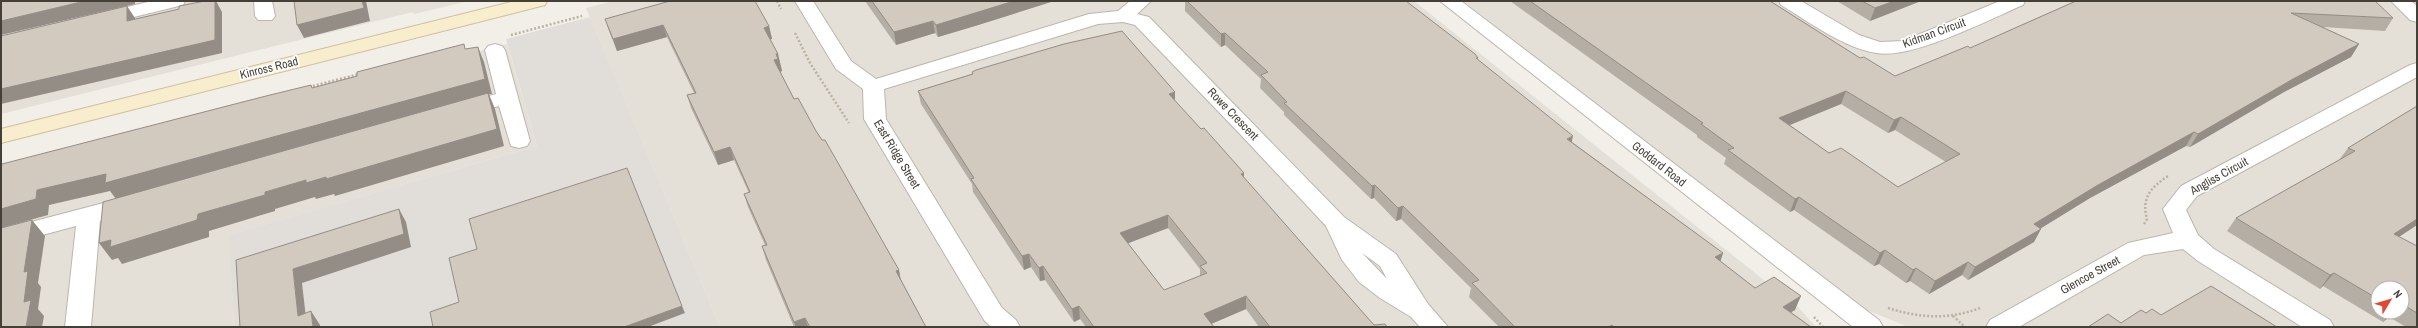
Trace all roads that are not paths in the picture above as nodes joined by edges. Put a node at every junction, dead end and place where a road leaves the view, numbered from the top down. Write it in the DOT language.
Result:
graph roads {
  1 [pos="176,1"];
  2 [pos="538,1"];
  3 [pos="804,1"];
  4 [pos="1142,1"];
  5 [pos="1449,1"];
  6 [pos="1788,1"];
  7 [pos="2016,1"];
  8 [pos="2400,1"];
  9 [pos="1123,16"];
  10 [pos="2417,16"];
  11 [pos="85,23"];
  12 [pos="501,43"];
  13 [pos="2417,69"];
  14 [pos="873,86"];
  15 [pos="507,97"];
  16 [pos="446,114"];
  17 [pos="1,136"];
  18 [pos="519,141"];
  19 [pos="150,199"];
  20 [pos="89,216"];
  21 [pos="1,238"];
  22 [pos="2188,240"];
  23 [pos="1427,319"];
  24 [pos="998,323"];
  25 [pos="78,327"];
  26 [pos="1870,327"];
  27 [pos="1999,327"];
  28 [pos="2321,327"];
  1 -- 11 [label="street"];
  2 -- 17 [label="street, Kinross Road"];
  3 -- 14 [label="street"];
  4 -- 9 [label="street"];
  5 -- 26 [label="street, Goddard Road"];
  6 -- 7 [label="street, Kidman Circuit"];
  8 -- 10 [label="street"];
  9 -- 14 [label="street, Rowe Crescent"];
  9 -- 23 [label="street, Rowe Crescent"];
  12 -- 15 [label="street"];
  13 -- 22 [label="street, Angliss Circuit"];
  14 -- 24 [label="street, East Ridge Street"];
  15 -- 16 [label="street"];
  15 -- 18 [label="street"];
  19 -- 20 [label="street"];
  20 -- 21 [label="street"];
  20 -- 25 [label="street"];
  22 -- 27 [label="street, Glencoe Street"];
  22 -- 28 [label="street, Angliss Circuit"];
}
